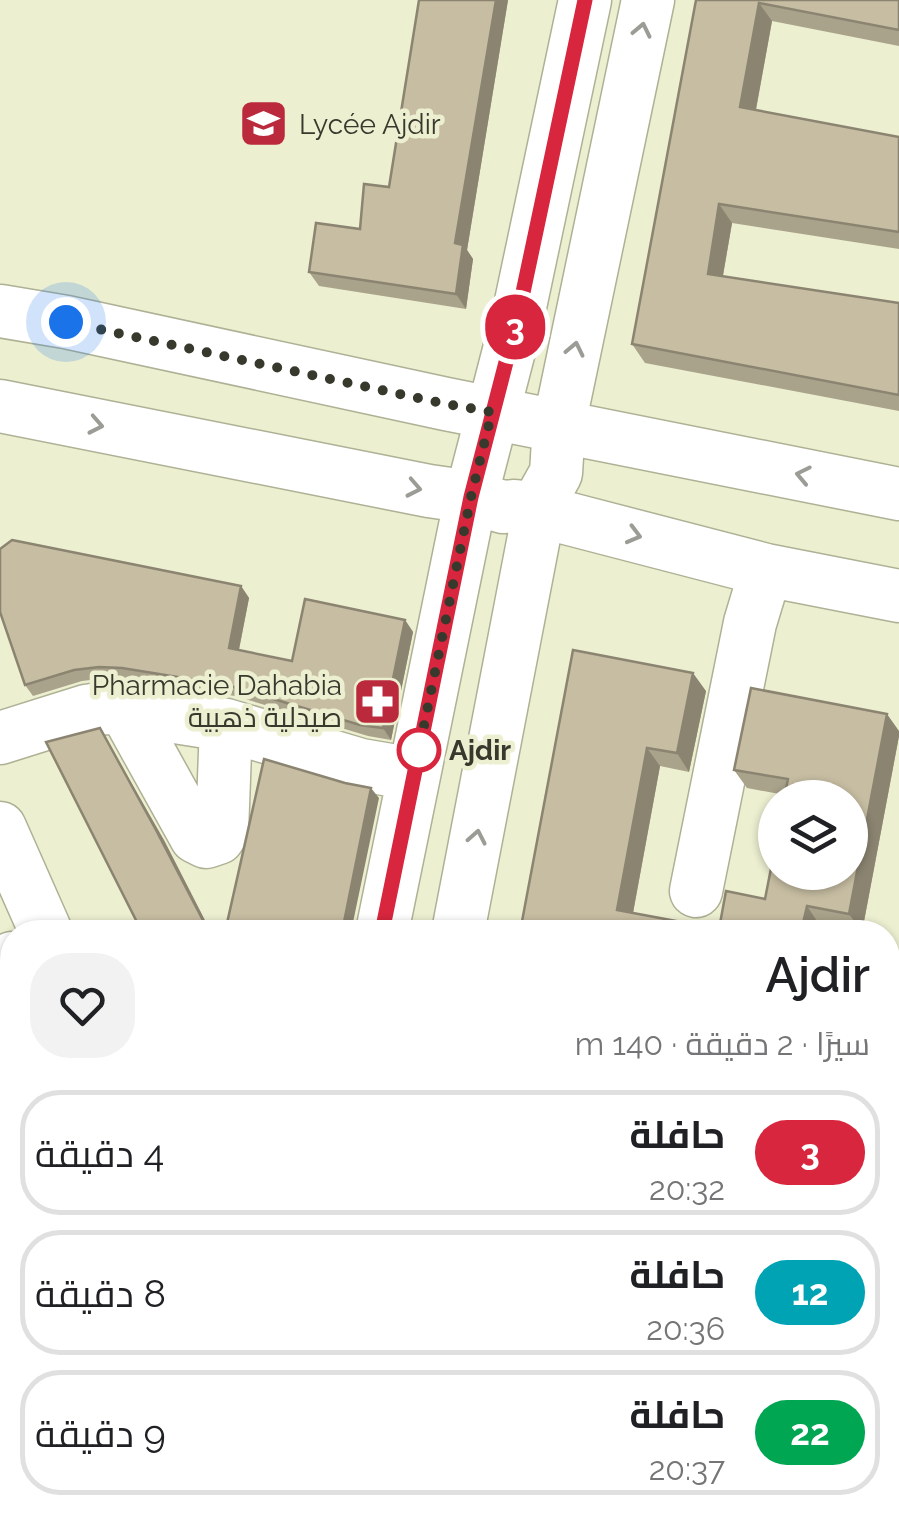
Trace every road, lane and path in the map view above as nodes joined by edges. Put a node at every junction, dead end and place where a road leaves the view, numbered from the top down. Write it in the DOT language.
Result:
graph roads {
  1 [pos="585,0"];
  2 [pos="648,0"];
  3 [pos="0,311"];
  4 [pos="0,406"];
  5 [pos="492,412"];
  6 [pos="559,426"];
  7 [pos="899,494"];
  8 [pos="471,497"];
  9 [pos="539,511"];
  10 [pos="766,570"];
  11 [pos="899,596"];
  12 [pos="125,709"];
  13 [pos="226,726"];
  14 [pos="0,738"];
  15 [pos="414,774"];
  16 [pos="0,828"];
  17 [pos="696,891"];
  18 [pos="41,920"];
  19 [pos="384,920"];
  20 [pos="460,920"];
  1 -- 5 [label="street"];
  6 -- 2 [label="street, one-way"];
  3 -- 5 [label="street"];
  4 -- 8 [label="street, one-way"];
  5 -- 6 [label="street"];
  5 -- 8 [label="street"];
  7 -- 6 [label="street, one-way"];
  6 -- 9 [label="street"];
  8 -- 9 [label="street"];
  8 -- 15 [label="street"];
  9 -- 10 [label="street, one-way"];
  20 -- 9 [label="street, one-way"];
  10 -- 11 [label="street"];
  10 -- 17 [label="street"];
  12 -- 13 [label="street"];
  12 -- 13 [label="street"];
  12 -- 14 [label="street"];
  13 -- 15 [label="street"];
  15 -- 19 [label="street"];
  16 -- 18 [label="street"];
}
